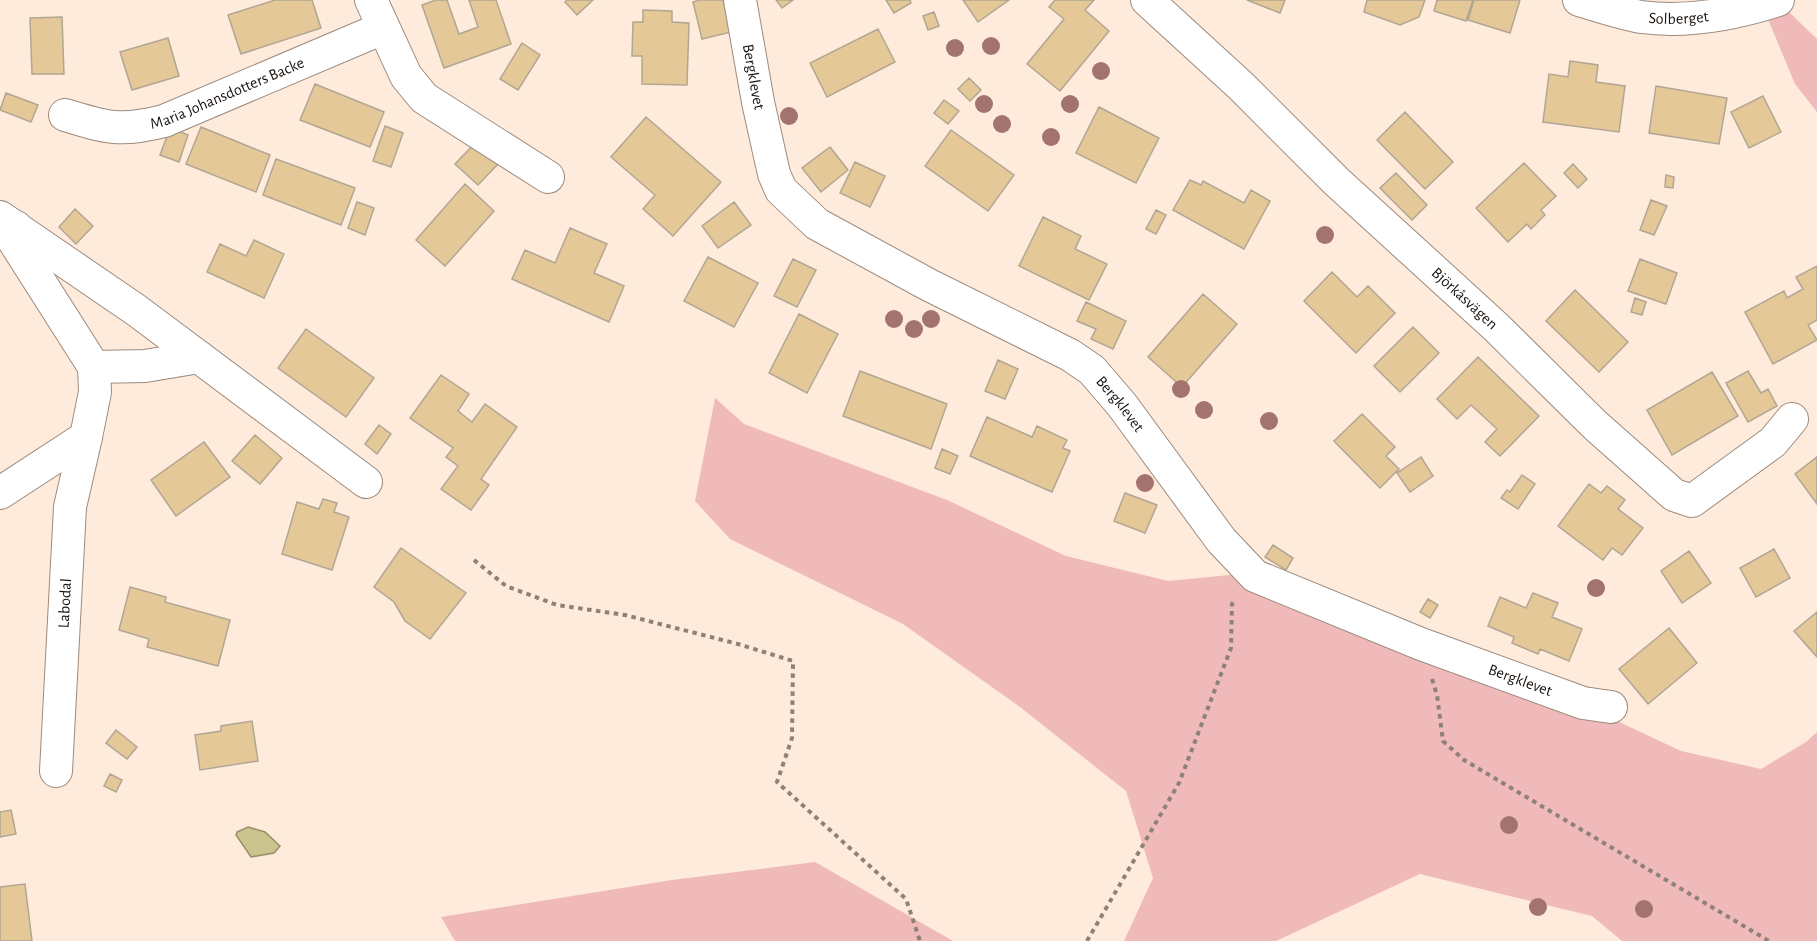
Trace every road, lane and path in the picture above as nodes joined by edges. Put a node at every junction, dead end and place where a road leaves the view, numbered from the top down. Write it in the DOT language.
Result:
graph roads {
  1 [pos="740,0"];
  2 [pos="1147,0"];
  3 [pos="1578,0"];
  4 [pos="1778,0"];
  5 [pos="377,14"];
  6 [pos="65,115"];
  7 [pos="548,177"];
  8 [pos="8,222"];
  9 [pos="199,357"];
  10 [pos="94,367"];
  11 [pos="1792,419"];
  12 [pos="86,437"];
  13 [pos="366,482"];
  14 [pos="5,485"];
  15 [pos="474,560"];
  16 [pos="1255,576"];
  17 [pos="1420,644"];
  18 [pos="1611,707"];
  19 [pos="56,771"];
  20 [pos="920,941"];
  21 [pos="1087,941"];
  22 [pos="1769,941"];
  1 -- 16 [label="street, Bergklevet"];
  2 -- 11 [label="street, Björkåsvägen"];
  3 -- 4 [label="street, Solberget"];
  5 -- 6 [label="street, Maria Johansdotters Backe"];
  5 -- 7 [label="street, Maria Johansdotters Backe"];
  8 -- 9 [label="street"];
  8 -- 10 [label="street"];
  9 -- 10 [label="street"];
  9 -- 13 [label="street"];
  10 -- 12 [label="street, Labodal"];
  12 -- 14 [label="street"];
  12 -- 19 [label="street, Labodal"];
  15 -- 20 [label="path"];
  16 -- 17 [label="street, Bergklevet"];
  16 -- 21 [label="path"];
  17 -- 18 [label="street, Bergklevet"];
  17 -- 22 [label="path"];
}
